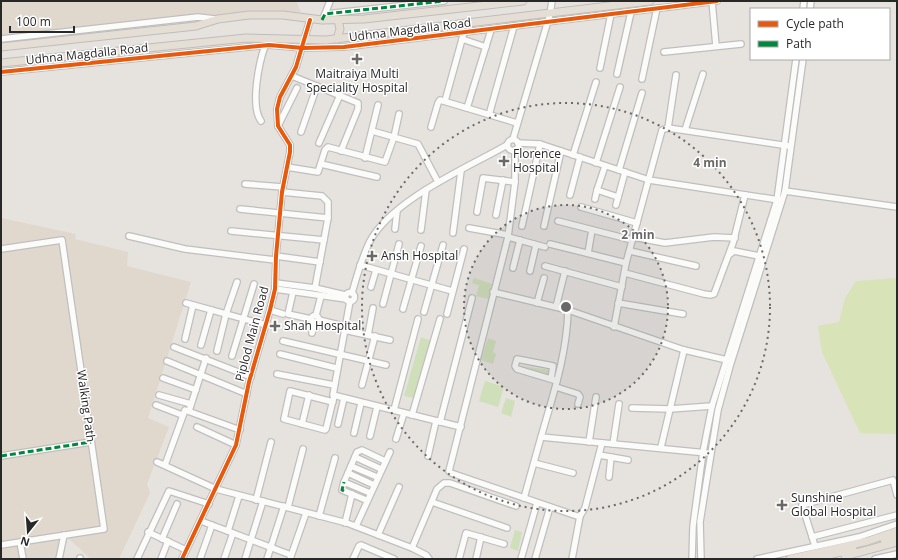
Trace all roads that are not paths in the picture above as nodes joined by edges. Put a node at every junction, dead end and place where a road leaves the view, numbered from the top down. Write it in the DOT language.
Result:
graph roads {
  1 [pos="330,1"];
  2 [pos="444,1"];
  3 [pos="523,1"];
  4 [pos="548,1"];
  5 [pos="552,1"];
  6 [pos="650,1"];
  7 [pos="717,1"];
  8 [pos="432,2"];
  9 [pos="712,2"];
  10 [pos="657,8"];
  11 [pos="631,12"];
  12 [pos="549,14"];
  13 [pos="611,14"];
  14 [pos="324,17"];
  15 [pos="218,19"];
  16 [pos="310,20"];
  17 [pos="338,20"];
  18 [pos="546,23"];
  19 [pos="514,26"];
  20 [pos="491,30"];
  21 [pos="464,32"];
  22 [pos="1,38"];
  23 [pos="337,39"];
  24 [pos="462,39"];
  25 [pos="304,40"];
  26 [pos="741,44"];
  27 [pos="265,46"];
  28 [pos="716,46"];
  29 [pos="1,47"];
  30 [pos="486,47"];
  31 [pos="303,48"];
  32 [pos="664,52"];
  33 [pos="796,60"];
  34 [pos="803,60"];
  35 [pos="1,63"];
  36 [pos="600,68"];
  37 [pos="1,72"];
  38 [pos="617,74"];
  39 [pos="703,74"];
  40 [pos="676,75"];
  41 [pos="292,76"];
  42 [pos="642,79"];
  43 [pos="596,82"];
  44 [pos="317,86"];
  45 [pos="620,87"];
  46 [pos="297,88"];
  47 [pos="642,93"];
  48 [pos="340,95"];
  49 [pos="445,101"];
  50 [pos="378,105"];
  51 [pos="466,108"];
  52 [pos="399,114"];
  53 [pos="489,115"];
  54 [pos="261,121"];
  55 [pos="517,123"];
  56 [pos="278,126"];
  57 [pos="432,127"];
  58 [pos="668,128"];
  59 [pos="685,130"];
  60 [pos="372,131"];
  61 [pos="301,132"];
  62 [pos="394,137"];
  63 [pos="513,139"];
  64 [pos="319,142"];
  65 [pos="518,143"];
  66 [pos="540,144"];
  67 [pos="507,145"];
  68 [pos="788,146"];
  69 [pos="515,150"];
  70 [pos="341,151"];
  71 [pos="561,151"];
  72 [pos="573,155"];
  73 [pos="580,157"];
  74 [pos="365,158"];
  75 [pos="321,164"];
  76 [pos="596,164"];
  77 [pos="605,166"];
  78 [pos="287,167"];
  79 [pos="619,170"];
  80 [pos="461,171"];
  81 [pos="625,172"];
  82 [pos="377,178"];
  83 [pos="503,180"];
  84 [pos="649,180"];
  85 [pos="438,182"];
  86 [pos="516,182"];
  87 [pos="245,184"];
  88 [pos="283,190"];
  89 [pos="426,190"];
  90 [pos="597,190"];
  91 [pos="785,191"];
  92 [pos="570,195"];
  93 [pos="745,195"];
  94 [pos="618,197"];
  95 [pos="595,198"];
  96 [pos="780,200"];
  97 [pos="616,205"];
  98 [pos="582,207"];
  99 [pos="897,207"];
  100 [pos="240,209"];
  101 [pos="397,211"];
  102 [pos="280,212"];
  103 [pos="477,212"];
  104 [pos="496,215"];
  105 [pos="328,218"];
  106 [pos="558,221"];
  107 [pos="637,223"];
  108 [pos="522,226"];
  109 [pos="544,226"];
  110 [pos="469,228"];
  111 [pos="394,229"];
  112 [pos="421,230"];
  113 [pos="592,230"];
  114 [pos="231,231"];
  115 [pos="453,232"];
  116 [pos="128,236"];
  117 [pos="278,236"];
  118 [pos="508,236"];
  119 [pos="633,238"];
  120 [pos="734,238"];
  121 [pos="324,240"];
  122 [pos="520,240"];
  123 [pos="399,244"];
  124 [pos="536,244"];
  125 [pos="550,244"];
  126 [pos="443,245"];
  127 [pos="421,246"];
  128 [pos="545,247"];
  129 [pos="1,249"];
  130 [pos="464,249"];
  131 [pos="630,250"];
  132 [pos="588,253"];
  133 [pos="730,254"];
  134 [pos="759,256"];
  135 [pos="276,258"];
  136 [pos="320,262"];
  137 [pos="626,264"];
  138 [pos="360,265"];
  139 [pos="545,266"];
  140 [pos="696,266"];
  141 [pos="513,268"];
  142 [pos="376,270"];
  143 [pos="530,271"];
  144 [pos="565,272"];
  145 [pos="625,273"];
  146 [pos="391,274"];
  147 [pos="544,278"];
  148 [pos="411,280"];
  149 [pos="237,282"];
  150 [pos="254,284"];
  151 [pos="432,285"];
  152 [pos="276,286"];
  153 [pos="371,287"];
  154 [pos="622,287"];
  155 [pos="316,288"];
  156 [pos="452,291"];
  157 [pos="293,292"];
  158 [pos="493,292"];
  159 [pos="321,296"];
  160 [pos="348,297"];
  161 [pos="472,298"];
  162 [pos="186,303"];
  163 [pos="537,303"];
  164 [pos="618,303"];
  165 [pos="383,304"];
  166 [pos="193,305"];
  167 [pos="373,308"];
  168 [pos="556,308"];
  169 [pos="403,309"];
  170 [pos="211,310"];
  171 [pos="270,310"];
  172 [pos="568,310"];
  173 [pos="424,312"];
  174 [pos="226,314"];
  175 [pos="283,314"];
  176 [pos="446,314"];
  177 [pos="683,314"];
  178 [pos="244,318"];
  179 [pos="315,319"];
  180 [pos="418,319"];
  181 [pos="440,319"];
  182 [pos="266,325"];
  183 [pos="339,325"];
  184 [pos="614,327"];
  185 [pos="344,330"];
  186 [pos="312,333"];
  187 [pos="368,335"];
  188 [pos="375,336"];
  189 [pos="186,340"];
  190 [pos="390,340"];
  191 [pos="283,341"];
  192 [pos="202,345"];
  193 [pos="174,347"];
  194 [pos="684,350"];
  195 [pos="217,351"];
  196 [pos="280,354"];
  197 [pos="339,354"];
  198 [pos="232,356"];
  199 [pos="206,358"];
  200 [pos="725,360"];
  201 [pos="167,361"];
  202 [pos="368,361"];
  203 [pos="731,362"];
  204 [pos="386,365"];
  205 [pos="336,368"];
  206 [pos="201,374"];
  207 [pos="277,374"];
  208 [pos="250,377"];
  209 [pos="163,378"];
  210 [pos="551,379"];
  211 [pos="557,384"];
  212 [pos="334,385"];
  213 [pos="362,385"];
  214 [pos="196,390"];
  215 [pos="247,394"];
  216 [pos="159,395"];
  217 [pos="309,396"];
  218 [pos="344,398"];
  219 [pos="596,398"];
  220 [pos="333,399"];
  221 [pos="361,402"];
  222 [pos="191,404"];
  223 [pos="578,404"];
  224 [pos="619,404"];
  225 [pos="156,405"];
  226 [pos="377,406"];
  227 [pos="712,406"];
  228 [pos="632,408"];
  229 [pos="670,409"];
  230 [pos="189,410"];
  231 [pos="394,410"];
  232 [pos="404,413"];
  233 [pos="182,415"];
  234 [pos="412,415"];
  235 [pos="438,421"];
  236 [pos="302,424"];
  237 [pos="338,424"];
  238 [pos="197,427"];
  239 [pos="461,427"];
  240 [pos="240,430"];
  241 [pos="354,433"];
  242 [pos="370,436"];
  243 [pos="541,437"];
  244 [pos="396,439"];
  245 [pos="91,442"];
  246 [pos="271,442"];
  247 [pos="589,442"];
  248 [pos="602,443"];
  249 [pos="613,444"];
  250 [pos="236,445"];
  251 [pos="661,447"];
  252 [pos="303,449"];
  253 [pos="390,452"];
  254 [pos="703,452"];
  255 [pos="710,453"];
  256 [pos="599,455"];
  257 [pos="1,456"];
  258 [pos="428,456"];
  259 [pos="355,457"];
  260 [pos="611,457"];
  261 [pos="335,458"];
  262 [pos="628,460"];
  263 [pos="385,461"];
  264 [pos="157,462"];
  265 [pos="534,463"];
  266 [pos="165,465"];
  267 [pos="352,466"];
  268 [pos="381,469"];
  269 [pos="348,473"];
  270 [pos="573,473"];
  271 [pos="377,477"];
  272 [pos="609,477"];
  273 [pos="344,482"];
  274 [pos="374,485"];
  275 [pos="399,487"];
  276 [pos="216,489"];
  277 [pos="370,493"];
  278 [pos="352,494"];
  279 [pos="897,495"];
  280 [pos="239,496"];
  281 [pos="524,498"];
  282 [pos="256,500"];
  283 [pos="366,500"];
  284 [pos="263,501"];
  285 [pos="432,502"];
  286 [pos="537,503"];
  287 [pos="177,504"];
  288 [pos="209,504"];
  289 [pos="516,506"];
  290 [pos="286,507"];
  291 [pos="550,507"];
  292 [pos="306,513"];
  293 [pos="897,515"];
  294 [pos="318,516"];
  295 [pos="580,516"];
  296 [pos="201,521"];
  297 [pos="345,522"];
  298 [pos="897,524"];
  299 [pos="212,525"];
  300 [pos="356,526"];
  301 [pos="507,528"];
  302 [pos="897,531"];
  303 [pos="148,532"];
  304 [pos="231,532"];
  305 [pos="64,535"];
  306 [pos="378,535"];
  307 [pos="897,536"];
  308 [pos="481,537"];
  309 [pos="812,537"];
  310 [pos="165,540"];
  311 [pos="251,540"];
  312 [pos="20,542"];
  313 [pos="897,542"];
  314 [pos="504,544"];
  315 [pos="1,545"];
  316 [pos="814,546"];
  317 [pos="897,546"];
  318 [pos="271,548"];
  319 [pos="412,548"];
  320 [pos="186,550"];
  321 [pos="897,554"];
  322 [pos="380,556"];
  323 [pos="291,557"];
  324 [pos="23,559"];
  325 [pos="59,559"];
  326 [pos="137,559"];
  327 [pos="161,559"];
  328 [pos="182,559"];
  329 [pos="200,559"];
  330 [pos="224,559"];
  331 [pos="245,559"];
  332 [pos="267,559"];
  333 [pos="353,559"];
  334 [pos="394,559"];
  335 [pos="429,559"];
  336 [pos="459,559"];
  337 [pos="476,559"];
  338 [pos="521,559"];
  339 [pos="535,559"];
  340 [pos="572,559"];
  341 [pos="692,559"];
  342 [pos="701,559"];
  343 [pos="757,559"];
  344 [pos="790,559"];
  345 [pos="813,559"];
  346 [pos="833,559"];
  347 [pos="850,559"];
  348 [pos="875,559"];
  1 -- 14 [label="street"];
  2 -- 8 [label="street"];
  3 -- 17 [label="main road, Udhna Magdalla Road"];
  4 -- 12 [label="street"];
  5 -- 12 [label="street"];
  6 -- 12 [label="main road, Udhna Magdalla Road"];
  7 -- 9 [label="street"];
  8 -- 14 [label="street"];
  9 -- 10 [label="street"];
  9 -- 28 [label="street"];
  10 -- 11 [label="street"];
  10 -- 42 [label="street"];
  11 -- 13 [label="street"];
  11 -- 38 [label="street"];
  12 -- 18 [label="street"];
  12 -- 23 [label="main road, Udhna Magdalla Road"];
  13 -- 18 [label="street"];
  13 -- 36 [label="street"];
  14 -- 16 [label="main road, Udhna Magdalla Road"];
  14 -- 17 [label="main road, Udhna Magdalla Road"];
  15 -- 16 [label="main road, Udhna Magdalla Road"];
  15 -- 22 [label="street"];
  15 -- 29 [label="main road, Udhna Magdalla Road"];
  16 -- 25 [label="street"];
  17 -- 23 [label="main road"];
  18 -- 19 [label="street"];
  18 -- 55 [label="street"];
  19 -- 20 [label="street"];
  19 -- 53 [label="street"];
  20 -- 21 [label="street"];
  20 -- 30 [label="street"];
  21 -- 24 [label="street"];
  21 -- 31 [label="street"];
  23 -- 25 [label="main road, Udhna Magdalla Road"];
  24 -- 30 [label="street"];
  24 -- 49 [label="street"];
  25 -- 31 [label="street"];
  25 -- 35 [label="main road, Udhna Magdalla Road"];
  26 -- 28 [label="street"];
  27 -- 31 [label="street"];
  27 -- 37 [label="street"];
  27 -- 54 [label="street"];
  28 -- 32 [label="street"];
  30 -- 51 [label="street"];
  31 -- 41 [label="street"];
  33 -- 68 [label="street"];
  34 -- 68 [label="street"];
  39 -- 59 [label="street"];
  40 -- 58 [label="street"];
  41 -- 44 [label="street"];
  41 -- 56 [label="street"];
  43 -- 72 [label="street"];
  44 -- 48 [label="street"];
  44 -- 61 [label="street"];
  45 -- 76 [label="street"];
  46 -- 56 [label="street"];
  47 -- 79 [label="street"];
  48 -- 64 [label="street"];
  48 -- 70 [label="street"];
  49 -- 51 [label="street"];
  49 -- 57 [label="street"];
  50 -- 60 [label="street"];
  51 -- 53 [label="street"];
  52 -- 62 [label="street"];
  53 -- 55 [label="street"];
  55 -- 63 [label="street"];
  56 -- 78 [label="street, Piplod Main Road"];
  58 -- 59 [label="street"];
  58 -- 84 [label="street"];
  59 -- 68 [label="street"];
  60 -- 62 [label="street"];
  60 -- 74 [label="street"];
  62 -- 74 [label="street"];
  62 -- 85 [label="street"];
  63 -- 65 [label="street"];
  63 -- 67 [label="street"];
  65 -- 66 [label="street"];
  65 -- 69 [label="street"];
  66 -- 71 [label="street"];
  66 -- 108 [label="street"];
  67 -- 69 [label="street"];
  67 -- 80 [label="street"];
  68 -- 91 [label="street"];
  68 -- 96 [label="street"];
  69 -- 86 [label="street"];
  70 -- 74 [label="street"];
  70 -- 75 [label="street"];
  71 -- 72 [label="street"];
  71 -- 109 [label="street"];
  72 -- 73 [label="street"];
  73 -- 76 [label="street"];
  73 -- 92 [label="street"];
  75 -- 78 [label="street"];
  75 -- 82 [label="street"];
  76 -- 77 [label="street"];
  77 -- 79 [label="street"];
  77 -- 90 [label="street"];
  78 -- 88 [label="street, Piplod Main Road"];
  79 -- 81 [label="street"];
  80 -- 85 [label="street"];
  80 -- 115 [label="street"];
  81 -- 84 [label="street"];
  81 -- 94 [label="street"];
  83 -- 86 [label="street"];
  83 -- 103 [label="street"];
  83 -- 104 [label="street"];
  84 -- 93 [label="street"];
  84 -- 107 [label="street"];
  85 -- 89 [label="street"];
  86 -- 118 [label="street"];
  87 -- 88 [label="street"];
  88 -- 102 [label="street, Piplod Main Road"];
  88 -- 105 [label="street"];
  89 -- 101 [label="street"];
  89 -- 112 [label="street"];
  90 -- 94 [label="street"];
  90 -- 95 [label="street"];
  91 -- 96 [label="street"];
  91 -- 99 [label="street"];
  93 -- 96 [label="street"];
  93 -- 120 [label="street"];
  94 -- 97 [label="street"];
  96 -- 134 [label="street"];
  96 -- 203 [label="street"];
  98 -- 107 [label="street"];
  100 -- 102 [label="street"];
  101 -- 111 [label="street"];
  101 -- 138 [label="street"];
  102 -- 105 [label="street"];
  102 -- 117 [label="street, Piplod Main Road"];
  105 -- 121 [label="street"];
  106 -- 113 [label="street"];
  107 -- 119 [label="street"];
  110 -- 118 [label="street"];
  113 -- 119 [label="street"];
  113 -- 132 [label="street"];
  114 -- 117 [label="street"];
  116 -- 135 [label="street"];
  117 -- 121 [label="street"];
  117 -- 135 [label="street, Piplod Main Road"];
  118 -- 122 [label="street"];
  118 -- 158 [label="street"];
  119 -- 120 [label="street"];
  119 -- 131 [label="street"];
  120 -- 133 [label="street"];
  121 -- 136 [label="street"];
  122 -- 124 [label="street"];
  122 -- 141 [label="street"];
  123 -- 146 [label="street"];
  124 -- 128 [label="street"];
  124 -- 143 [label="street"];
  125 -- 132 [label="street"];
  126 -- 151 [label="street"];
  127 -- 148 [label="street"];
  129 -- 245 [label="street, Walking Path"];
  130 -- 156 [label="street"];
  131 -- 137 [label="street"];
  131 -- 140 [label="street"];
  132 -- 137 [label="street"];
  133 -- 134 [label="street"];
  133 -- 145 [label="street"];
  134 -- 200 [label="street"];
  135 -- 136 [label="street"];
  135 -- 152 [label="street, Piplod Main Road"];
  136 -- 155 [label="street"];
  137 -- 145 [label="street"];
  138 -- 142 [label="street"];
  138 -- 160 [label="street"];
  139 -- 144 [label="street"];
  142 -- 146 [label="street"];
  142 -- 153 [label="street"];
  144 -- 154 [label="street"];
  144 -- 168 [label="street"];
  145 -- 154 [label="street"];
  146 -- 148 [label="street"];
  146 -- 165 [label="street"];
  147 -- 163 [label="street"];
  148 -- 151 [label="street"];
  148 -- 169 [label="street"];
  149 -- 174 [label="street"];
  150 -- 178 [label="street"];
  151 -- 156 [label="street"];
  151 -- 173 [label="street"];
  152 -- 155 [label="street"];
  152 -- 157 [label="street"];
  152 -- 171 [label="street, Piplod Main Road"];
  154 -- 164 [label="street"];
  155 -- 160 [label="street"];
  156 -- 176 [label="street"];
  157 -- 159 [label="street"];
  157 -- 179 [label="street"];
  158 -- 163 [label="street"];
  158 -- 239 [label="street"];
  159 -- 160 [label="street"];
  159 -- 179 [label="street"];
  160 -- 185 [label="street"];
  161 -- 235 [label="street"];
  162 -- 166 [label="street"];
  163 -- 168 [label="street"];
  164 -- 177 [label="street"];
  164 -- 184 [label="street"];
  166 -- 170 [label="street"];
  166 -- 189 [label="street"];
  167 -- 187 [label="street"];
  168 -- 172 [label="street"];
  170 -- 174 [label="street"];
  170 -- 192 [label="street"];
  171 -- 175 [label="street"];
  171 -- 182 [label="street, Piplod Main Road"];
  172 -- 184 [label="street"];
  172 -- 211 [label="street"];
  174 -- 178 [label="street"];
  174 -- 195 [label="street"];
  178 -- 182 [label="street"];
  178 -- 198 [label="street"];
  179 -- 183 [label="street"];
  179 -- 186 [label="street"];
  180 -- 231 [label="street"];
  181 -- 234 [label="street"];
  182 -- 208 [label="street, Piplod Main Road"];
  184 -- 194 [label="street"];
  185 -- 187 [label="street"];
  185 -- 197 [label="street"];
  187 -- 188 [label="street"];
  188 -- 190 [label="street"];
  188 -- 202 [label="street"];
  191 -- 197 [label="street"];
  193 -- 199 [label="street"];
  194 -- 200 [label="street"];
  194 -- 229 [label="street"];
  196 -- 205 [label="street"];
  197 -- 202 [label="street"];
  197 -- 205 [label="street"];
  199 -- 206 [label="street"];
  199 -- 208 [label="street"];
  200 -- 203 [label="street"];
  200 -- 227 [label="street"];
  201 -- 206 [label="street"];
  202 -- 204 [label="street"];
  202 -- 213 [label="street"];
  203 -- 255 [label="street"];
  205 -- 212 [label="street"];
  206 -- 214 [label="street"];
  206 -- 215 [label="street"];
  207 -- 212 [label="street"];
  208 -- 215 [label="street, Piplod Main Road"];
  209 -- 214 [label="street"];
  210 -- 210 [label="street"];
  210 -- 211 [label="street"];
  211 -- 223 [label="street"];
  211 -- 243 [label="street"];
  212 -- 220 [label="street"];
  214 -- 222 [label="street"];
  215 -- 240 [label="street, Piplod Main Road"];
  216 -- 222 [label="street"];
  217 -- 220 [label="street"];
  217 -- 236 [label="street"];
  217 -- 236 [label="street"];
  218 -- 220 [label="street"];
  218 -- 221 [label="street"];
  218 -- 237 [label="street"];
  219 -- 247 [label="street"];
  220 -- 236 [label="street"];
  221 -- 226 [label="street"];
  221 -- 241 [label="street"];
  222 -- 230 [label="street"];
  224 -- 249 [label="street"];
  225 -- 233 [label="street"];
  226 -- 231 [label="street"];
  226 -- 242 [label="street"];
  227 -- 229 [label="street"];
  227 -- 254 [label="street"];
  228 -- 229 [label="street"];
  229 -- 251 [label="street"];
  230 -- 233 [label="street"];
  230 -- 240 [label="street"];
  231 -- 232 [label="street"];
  232 -- 234 [label="street"];
  232 -- 244 [label="street"];
  233 -- 266 [label="street"];
  234 -- 235 [label="street"];
  235 -- 239 [label="street"];
  235 -- 258 [label="street"];
  238 -- 250 [label="street"];
  239 -- 281 [label="street"];
  240 -- 250 [label="street, Piplod Main Road"];
  243 -- 247 [label="street"];
  243 -- 265 [label="street"];
  245 -- 257 [label="street"];
  245 -- 305 [label="street, Walking Path"];
  246 -- 282 [label="street"];
  247 -- 248 [label="street"];
  248 -- 249 [label="street"];
  248 -- 256 [label="street"];
  249 -- 251 [label="street"];
  250 -- 276 [label="street, Piplod Main Road"];
  251 -- 254 [label="street"];
  252 -- 290 [label="street"];
  253 -- 263 [label="street"];
  254 -- 255 [label="street"];
  254 -- 341 [label="street"];
  255 -- 342 [label="street"];
  256 -- 260 [label="street"];
  256 -- 295 [label="street"];
  259 -- 263 [label="street"];
  259 -- 267 [label="street"];
  259 -- 268 [label="street"];
  260 -- 262 [label="street"];
  260 -- 272 [label="street"];
  261 -- 294 [label="street"];
  263 -- 268 [label="street"];
  264 -- 266 [label="street"];
  265 -- 270 [label="street"];
  265 -- 281 [label="street"];
  266 -- 276 [label="street"];
  267 -- 269 [label="street"];
  267 -- 271 [label="street"];
  268 -- 271 [label="street"];
  269 -- 273 [label="street"];
  269 -- 274 [label="street"];
  271 -- 274 [label="street"];
  273 -- 277 [label="street"];
  273 -- 278 [label="street"];
  274 -- 277 [label="street"];
  275 -- 306 [label="street"];
  276 -- 280 [label="street"];
  276 -- 288 [label="street, Piplod Main Road"];
  277 -- 283 [label="street"];
  278 -- 283 [label="street"];
  278 -- 297 [label="street"];
  279 -- 309 [label="street"];
  280 -- 282 [label="street"];
  280 -- 304 [label="street"];
  281 -- 286 [label="street"];
  282 -- 284 [label="street"];
  283 -- 300 [label="street"];
  284 -- 290 [label="street"];
  284 -- 311 [label="street"];
  285 -- 289 [label="street"];
  285 -- 301 [label="street"];
  285 -- 319 [label="street"];
  286 -- 291 [label="street"];
  286 -- 338 [label="street"];
  287 -- 310 [label="street"];
  288 -- 296 [label="street, Piplod Main Road"];
  288 -- 303 [label="street"];
  290 -- 292 [label="street"];
  290 -- 318 [label="street"];
  291 -- 295 [label="street"];
  291 -- 339 [label="street"];
  292 -- 294 [label="street"];
  292 -- 323 [label="street"];
  293 -- 309 [label="street"];
  294 -- 297 [label="street"];
  295 -- 340 [label="street"];
  296 -- 299 [label="street"];
  296 -- 320 [label="street, Piplod Main Road"];
  297 -- 300 [label="street"];
  298 -- 316 [label="street"];
  299 -- 304 [label="street"];
  299 -- 329 [label="street"];
  300 -- 306 [label="street"];
  302 -- 344 [label="main road"];
  303 -- 310 [label="street"];
  303 -- 326 [label="street"];
  304 -- 311 [label="street"];
  304 -- 330 [label="street"];
  305 -- 312 [label="street, Walking Path"];
  305 -- 325 [label="street"];
  306 -- 319 [label="street"];
  307 -- 345 [label="main road"];
  308 -- 314 [label="street"];
  308 -- 336 [label="street"];
  308 -- 337 [label="street"];
  309 -- 316 [label="street"];
  310 -- 320 [label="street"];
  310 -- 327 [label="street"];
  311 -- 318 [label="street"];
  311 -- 331 [label="street"];
  312 -- 315 [label="street, Walking Path"];
  312 -- 324 [label="street"];
  313 -- 346 [label="main road"];
  316 -- 343 [label="street"];
  317 -- 347 [label="main road"];
  318 -- 323 [label="street"];
  318 -- 332 [label="street"];
  319 -- 335 [label="street"];
  320 -- 328 [label="street, Piplod Main Road"];
  321 -- 348 [label="street"];
  322 -- 333 [label="street"];
  322 -- 334 [label="street"];
}
